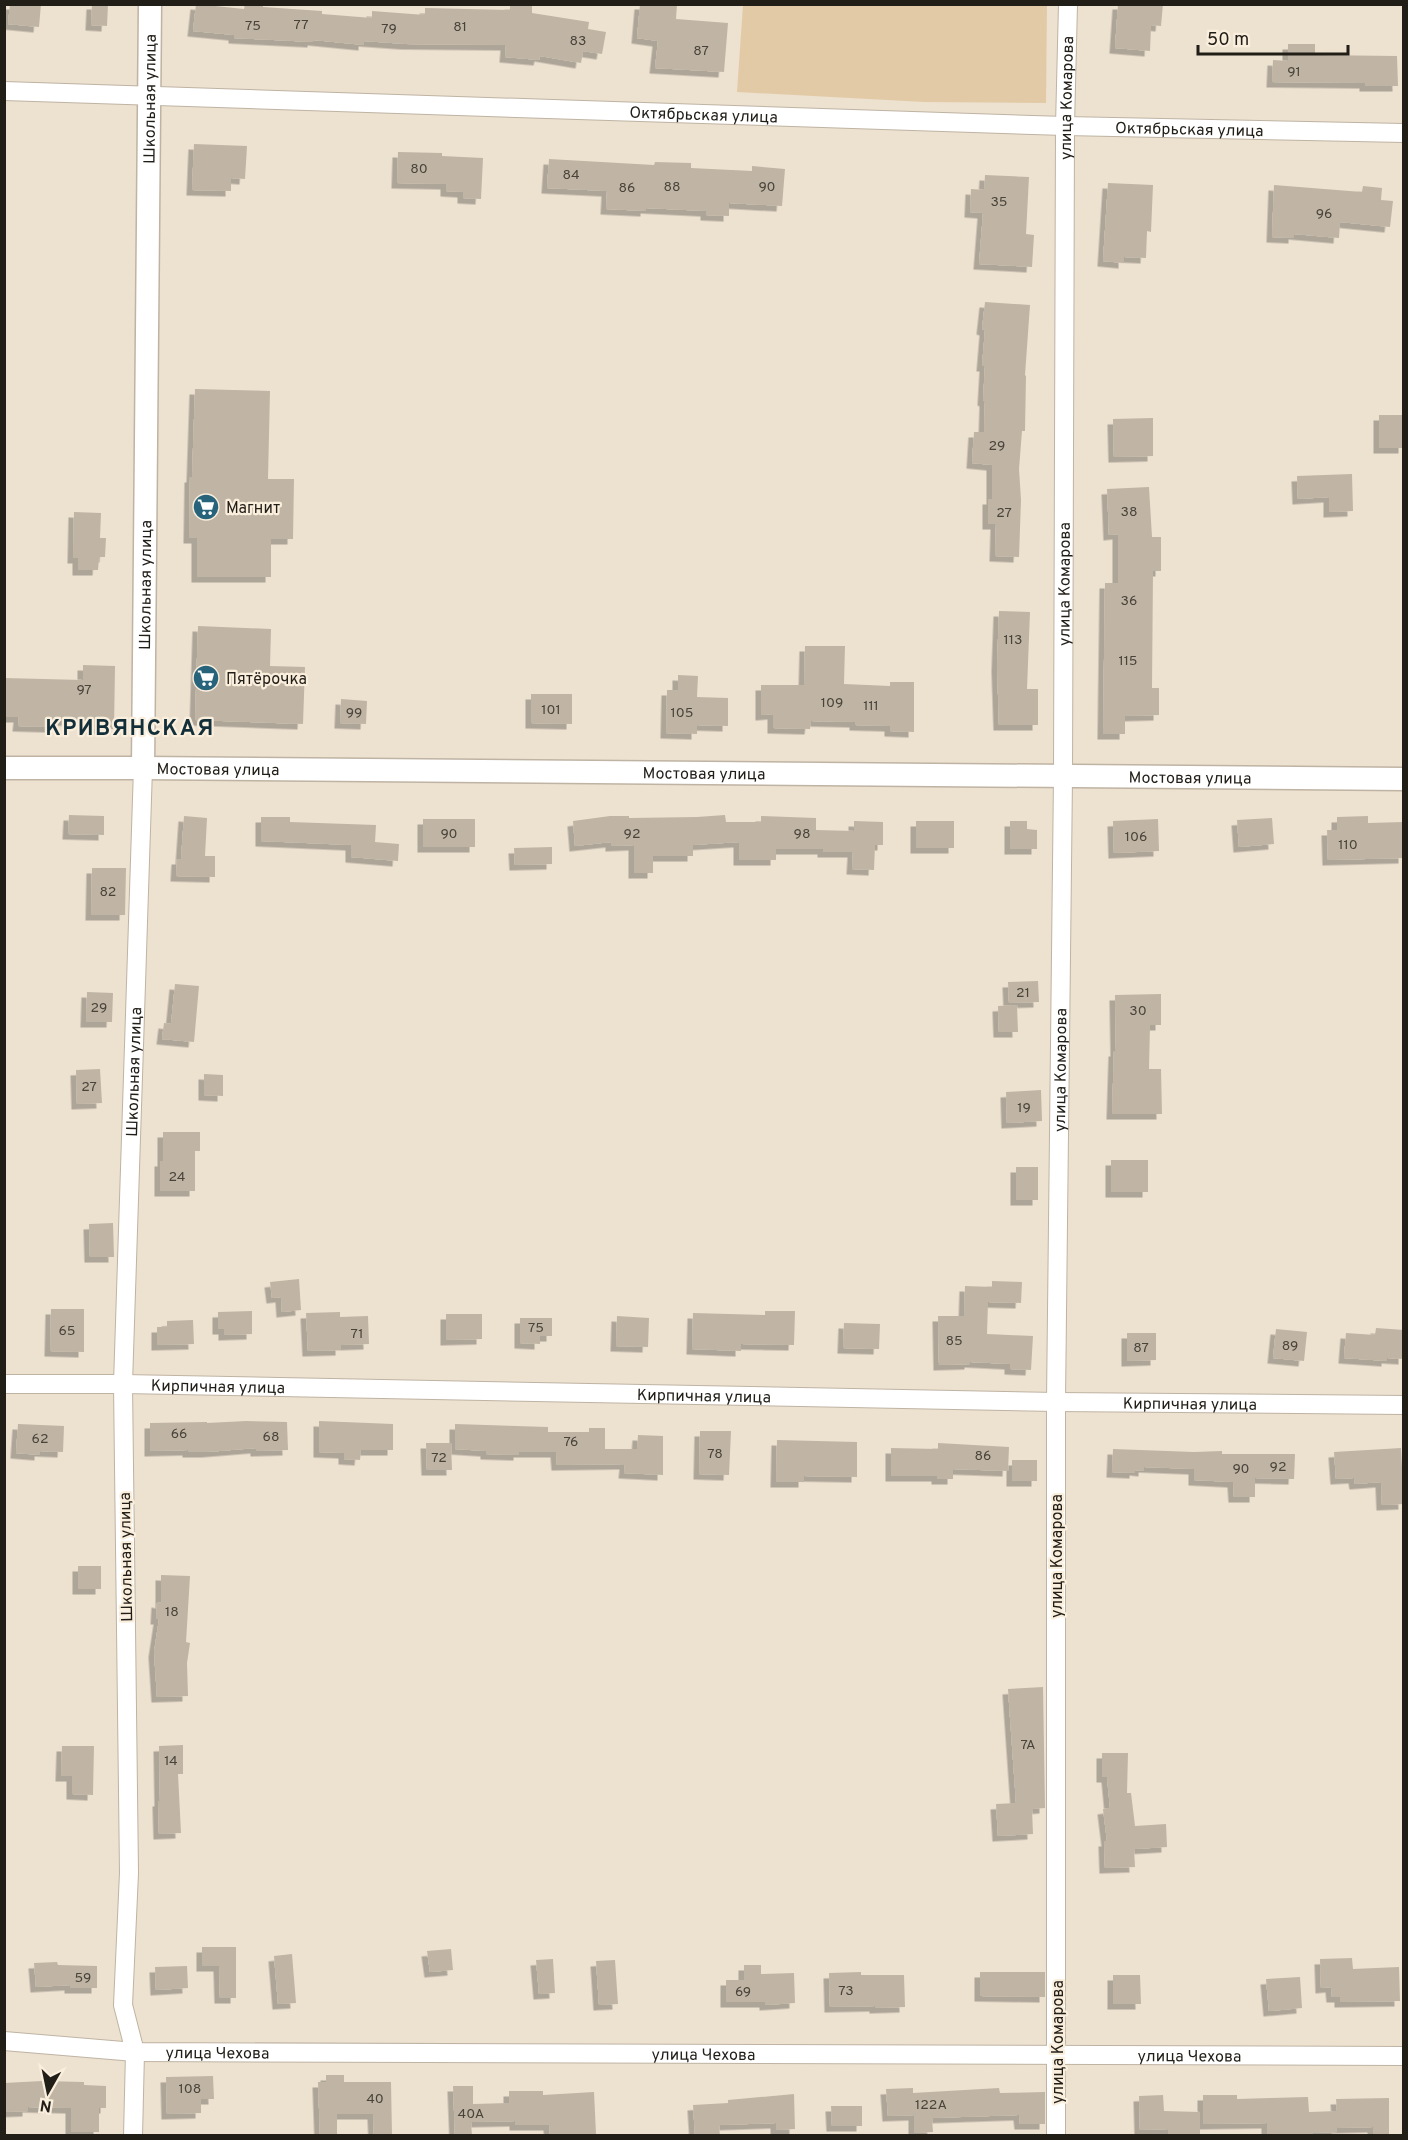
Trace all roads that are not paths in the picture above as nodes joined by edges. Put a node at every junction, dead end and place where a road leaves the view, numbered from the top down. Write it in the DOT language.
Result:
graph roads {
  1 [pos="150,4"];
  2 [pos="1068,4"];
  3 [pos="4,91"];
  4 [pos="148,95"];
  5 [pos="1065,126"];
  6 [pos="1404,133"];
  7 [pos="4,768"];
  8 [pos="143,768"];
  9 [pos="1063,776"];
  10 [pos="1404,779"];
  11 [pos="4,1384"];
  12 [pos="123,1384"];
  13 [pos="1056,1402"];
  14 [pos="1404,1405"];
  15 [pos="4,2041"];
  16 [pos="135,2052"];
  17 [pos="1058,2055"];
  18 [pos="1404,2056"];
  19 [pos="133,2136"];
  20 [pos="1056,2136"];
  1 -- 4 [label="street, Школьная улица"];
  2 -- 5 [label="street, улица Комарова"];
  3 -- 4 [label="street, Октябрьская улица"];
  4 -- 5 [label="street, Октябрьская улица"];
  4 -- 8 [label="street, Школьная улица"];
  5 -- 6 [label="street, Октябрьская улица"];
  5 -- 9 [label="street, улица Комарова"];
  7 -- 8 [label="street, Мостовая улица"];
  8 -- 9 [label="street, Мостовая улица"];
  8 -- 12 [label="street, Школьная улица"];
  9 -- 10 [label="street, Мостовая улица"];
  9 -- 13 [label="street, улица Комарова"];
  11 -- 12 [label="street, Кирпичная улица"];
  12 -- 13 [label="street, Кирпичная улица"];
  12 -- 16 [label="street, Школьная улица"];
  13 -- 14 [label="street, Кирпичная улица"];
  13 -- 17 [label="street, улица Комарова"];
  15 -- 16 [label="street, улица Чехова"];
  16 -- 17 [label="street, улица Чехова"];
  16 -- 19 [label="street, Школьная улица"];
  17 -- 18 [label="street, улица Чехова"];
  17 -- 20 [label="street, улица Комарова"];
}
